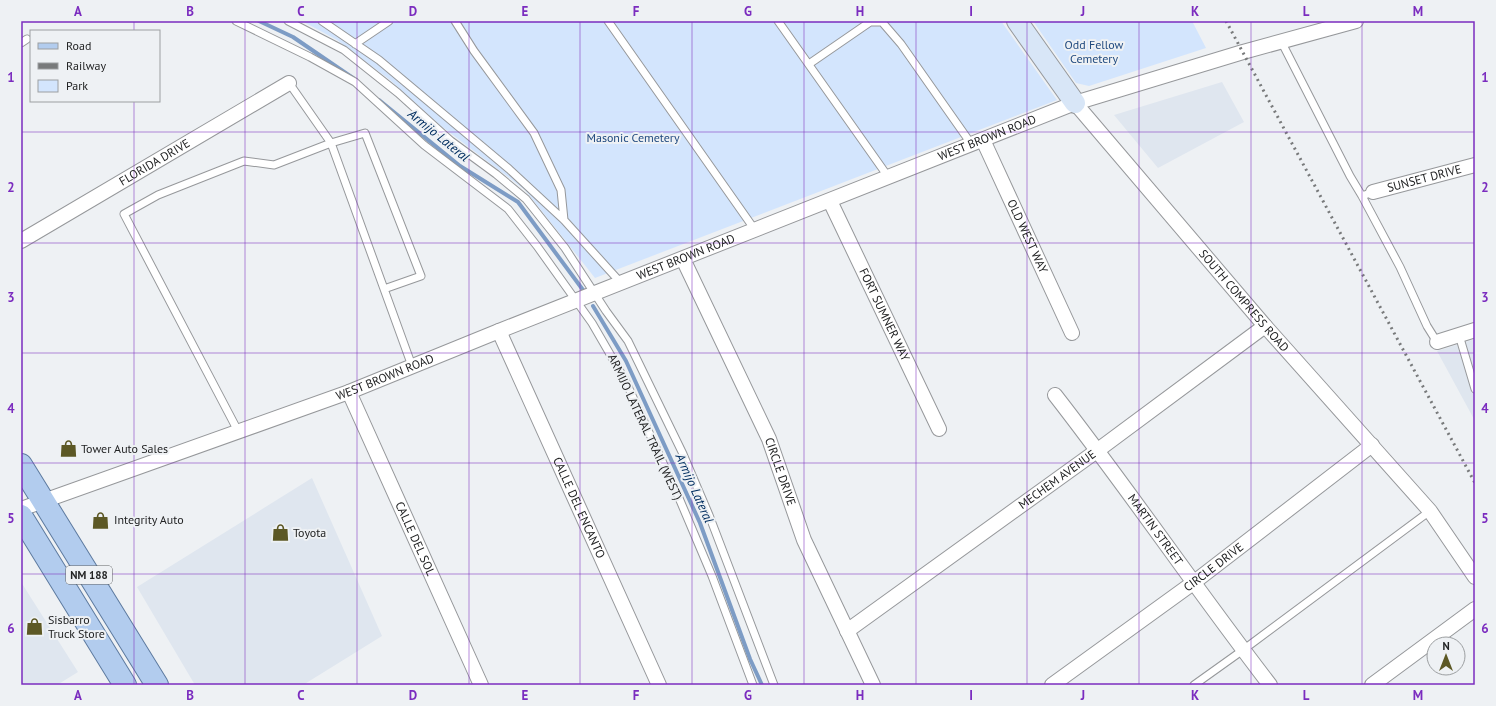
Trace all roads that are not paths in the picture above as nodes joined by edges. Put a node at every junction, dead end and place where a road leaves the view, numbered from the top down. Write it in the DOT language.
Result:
graph roads {
  1 [pos="236,21"];
  2 [pos="288,21"];
  3 [pos="322,21"];
  4 [pos="389,21"];
  5 [pos="455,21"];
  6 [pos="608,21"];
  7 [pos="778,21"];
  8 [pos="871,21"];
  9 [pos="1017,21"];
  10 [pos="1355,21"];
  11 [pos="1281,41"];
  12 [pos="356,44"];
  13 [pos="809,64"];
  14 [pos="289,83"];
  15 [pos="1075,103"];
  16 [pos="977,142"];
  17 [pos="331,143"];
  18 [pos="1475,165"];
  19 [pos="888,178"];
  20 [pos="1367,194"];
  21 [pos="830,201"];
  22 [pos="564,220"];
  23 [pos="755,230"];
  24 [pos="21,241"];
  25 [pos="682,259"];
  26 [pos="621,283"];
  27 [pos="384,289"];
  28 [pos="595,294"];
  29 [pos="576,301"];
  30 [pos="1265,326"];
  31 [pos="1475,330"];
  32 [pos="499,331"];
  33 [pos="1072,333"];
  34 [pos="1459,335"];
  35 [pos="1437,342"];
  36 [pos="412,366"];
  37 [pos="1475,389"];
  38 [pos="349,392"];
  39 [pos="1055,395"];
  40 [pos="939,429"];
  41 [pos="238,431"];
  42 [pos="1372,445"];
  43 [pos="1098,450"];
  44 [pos="21,465"];
  45 [pos="43,501"];
  46 [pos="21,509"];
  47 [pos="1430,511"];
  48 [pos="21,516"];
  49 [pos="1475,577"];
  50 [pos="1193,583"];
  51 [pos="1475,610"];
  52 [pos="848,631"];
  53 [pos="1243,650"];
  54 [pos="125,685"];
  55 [pos="157,685"];
  56 [pos="482,685"];
  57 [pos="660,685"];
  58 [pos="753,685"];
  59 [pos="774,685"];
  60 [pos="873,685"];
  61 [pos="1052,685"];
  62 [pos="1194,685"];
  63 [pos="1270,685"];
  64 [pos="1372,685"];
  1 -- 29 [label="lane, ARMIJO LATERAL TRAIL (WEST)"];
  2 -- 28 [label="lane"];
  3 -- 12 [label="lane"];
  4 -- 12 [label="lane"];
  5 -- 22 [label="lane"];
  6 -- 23 [label="lane"];
  7 -- 13 [label="lane"];
  8 -- 13 [label="lane"];
  8 -- 16 [label="lane"];
  9 -- 15 [label="street, SOUTH COMPRESS ROAD"];
  10 -- 11 [label="street, WEST BROWN ROAD"];
  11 -- 15 [label="street, WEST BROWN ROAD"];
  11 -- 20 [label="lane"];
  12 -- 22 [label="lane"];
  13 -- 19 [label="lane"];
  14 -- 17 [label="lane"];
  14 -- 24 [label="street, FLORIDA DRIVE"];
  15 -- 16 [label="street, WEST BROWN ROAD"];
  15 -- 30 [label="street, SOUTH COMPRESS ROAD"];
  16 -- 19 [label="street, WEST BROWN ROAD"];
  16 -- 33 [label="street, OLD WEST WAY"];
  17 -- 27 [label="lane"];
  17 -- 27 [label="lane"];
  17 -- 41 [label="lane"];
  18 -- 20 [label="street, SUNSET DRIVE"];
  19 -- 21 [label="street, WEST BROWN ROAD"];
  20 -- 35 [label="lane"];
  21 -- 23 [label="street, WEST BROWN ROAD"];
  21 -- 40 [label="street, FORT SUMNER WAY"];
  22 -- 26 [label="lane"];
  23 -- 25 [label="street, WEST BROWN ROAD"];
  25 -- 26 [label="street, WEST BROWN ROAD"];
  25 -- 52 [label="street, CIRCLE DRIVE"];
  26 -- 28 [label="street, WEST BROWN ROAD"];
  27 -- 36 [label="lane"];
  28 -- 29 [label="street, WEST BROWN ROAD"];
  28 -- 59 [label="lane"];
  29 -- 32 [label="street, WEST BROWN ROAD"];
  29 -- 58 [label="lane, ARMIJO LATERAL TRAIL (WEST)"];
  30 -- 42 [label="street, SOUTH COMPRESS ROAD"];
  30 -- 43 [label="street, MECHEM AVENUE"];
  31 -- 34 [label="street"];
  32 -- 36 [label="street, WEST BROWN ROAD"];
  32 -- 57 [label="street, CALLE DEL ENCANTO"];
  34 -- 35 [label="street"];
  34 -- 37 [label="lane"];
  36 -- 38 [label="street, WEST BROWN ROAD"];
  38 -- 41 [label="street, WEST BROWN ROAD"];
  38 -- 56 [label="street, CALLE DEL SOL"];
  39 -- 43 [label="street, MARTIN STREET"];
  41 -- 45 [label="street, WEST BROWN ROAD"];
  42 -- 47 [label="street, SOUTH COMPRESS ROAD"];
  42 -- 50 [label="street, CIRCLE DRIVE"];
  43 -- 50 [label="street, MARTIN STREET"];
  43 -- 52 [label="street, MECHEM AVENUE"];
  44 -- 45 [label="main road, NM 188"];
  45 -- 46 [label="street, WEST BROWN ROAD"];
  45 -- 55 [label="main road, NM 188"];
  47 -- 49 [label="street, SOUTH COMPRESS ROAD"];
  47 -- 53 [label="lane"];
  48 -- 54 [label="main road, NM 188"];
  50 -- 53 [label="street, MARTIN STREET"];
  50 -- 61 [label="street, CIRCLE DRIVE"];
  51 -- 64 [label="street"];
  52 -- 60 [label="street, CIRCLE DRIVE"];
  53 -- 62 [label="lane"];
  53 -- 63 [label="street, MARTIN STREET"];
}
